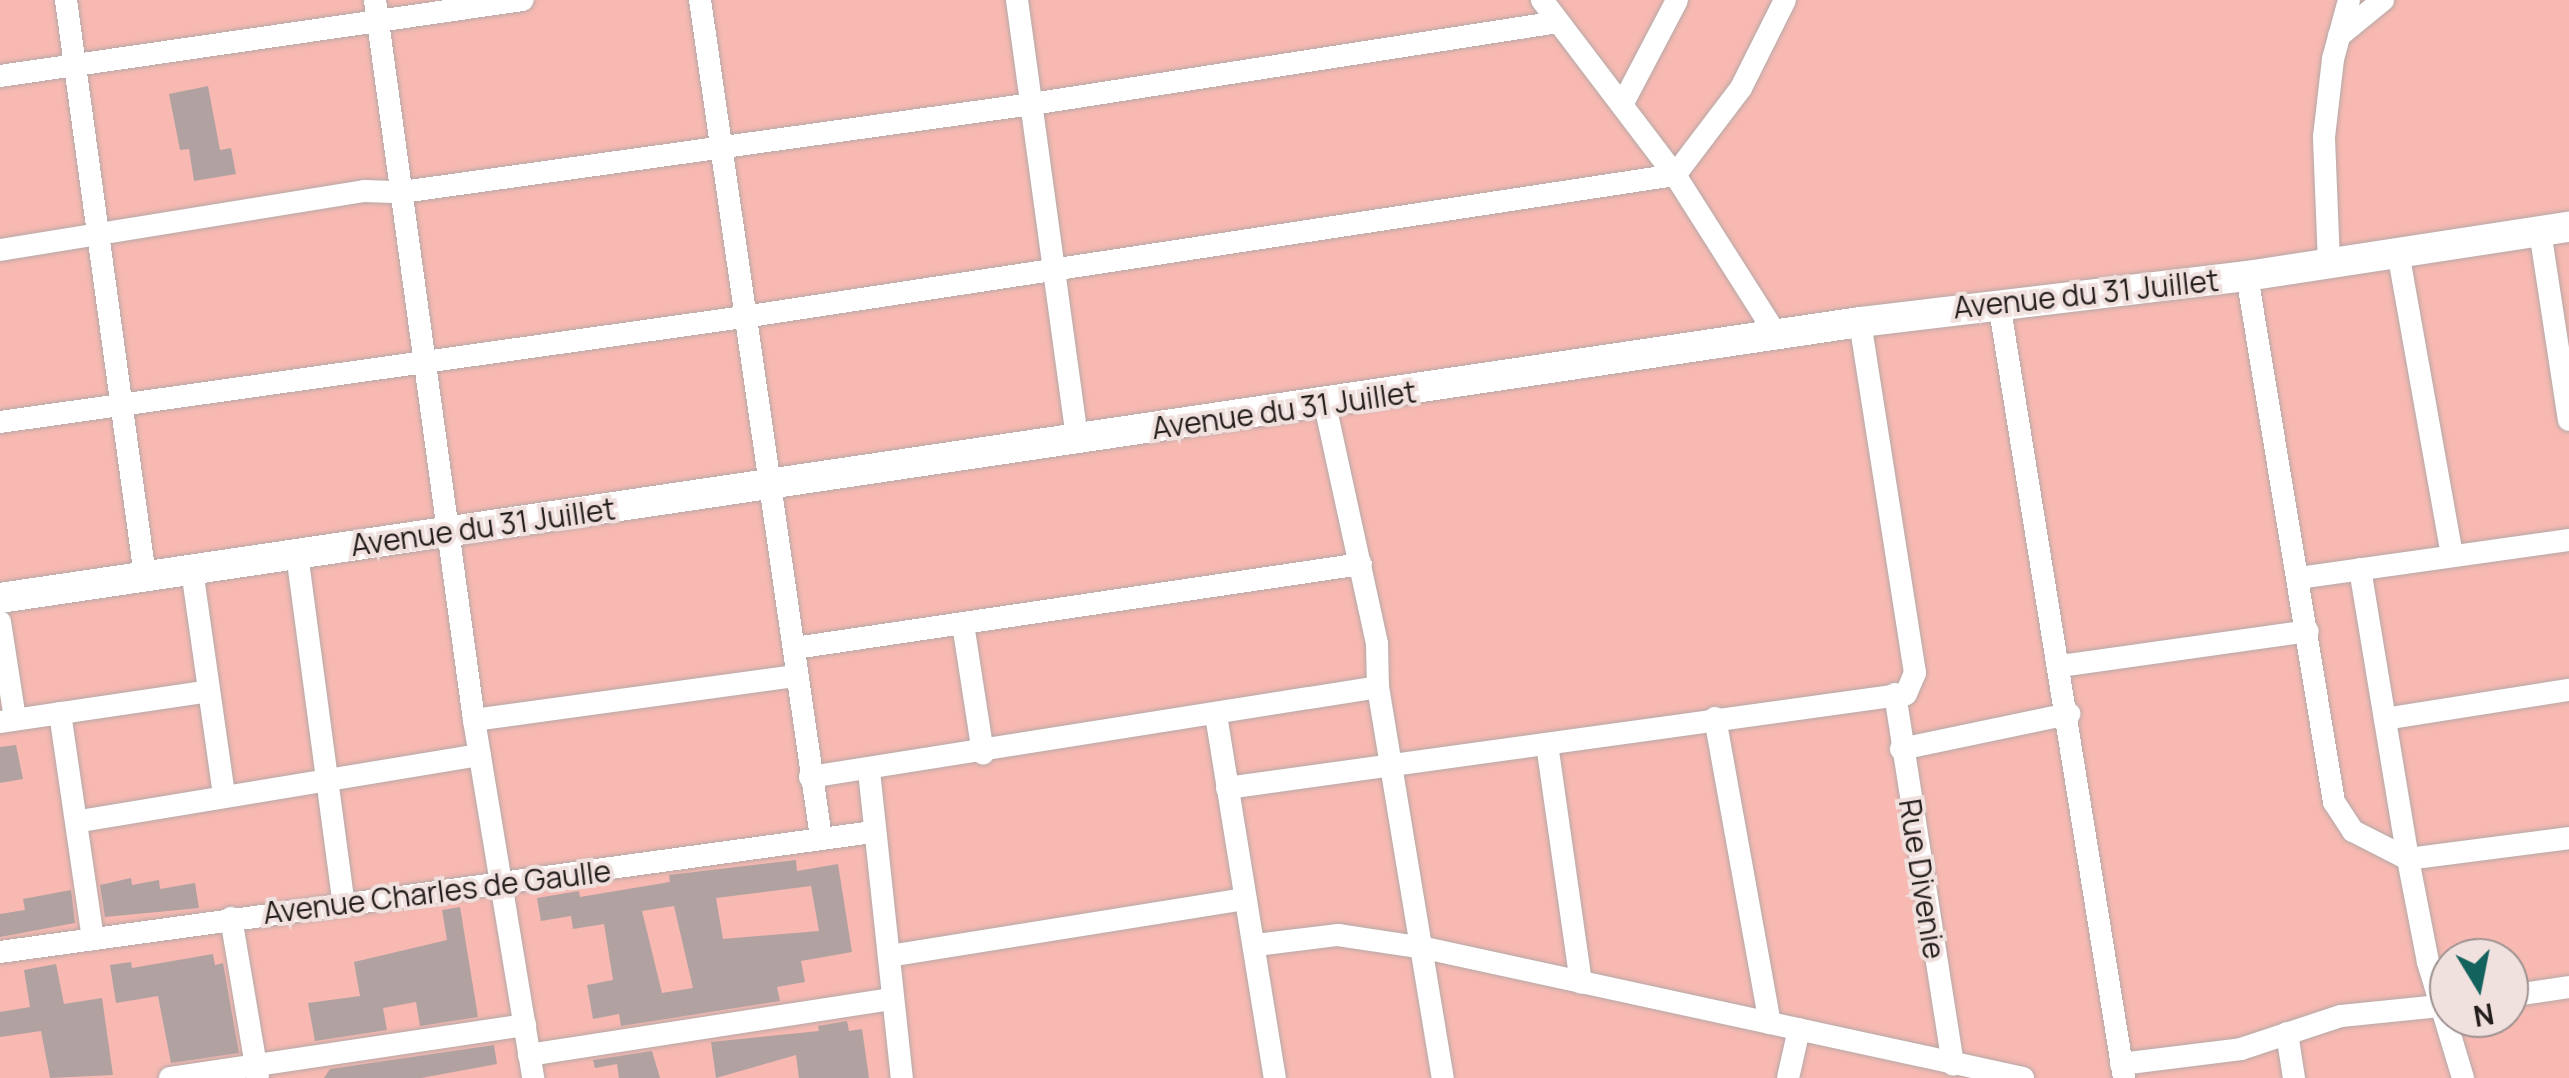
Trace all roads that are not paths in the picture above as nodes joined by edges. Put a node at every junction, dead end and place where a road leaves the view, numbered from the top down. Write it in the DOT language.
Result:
graph roads {
  1 [pos="66,0"];
  2 [pos="522,0"];
  3 [pos="700,0"];
  4 [pos="1016,0"];
  5 [pos="1542,0"];
  6 [pos="1677,0"];
  7 [pos="1786,0"];
  8 [pos="2349,0"];
  9 [pos="2382,0"];
  10 [pos="376,9"];
  11 [pos="1558,22"];
  12 [pos="2338,37"];
  13 [pos="76,64"];
  14 [pos="0,76"];
  15 [pos="1623,102"];
  16 [pos="1032,104"];
  17 [pos="724,147"];
  18 [pos="1676,174"];
  19 [pos="402,192"];
  20 [pos="2554,229"];
  21 [pos="98,237"];
  22 [pos="0,250"];
  23 [pos="2398,252"];
  24 [pos="2329,263"];
  25 [pos="1053,268"];
  26 [pos="2247,276"];
  27 [pos="1999,303"];
  28 [pos="750,316"];
  29 [pos="1860,322"];
  30 [pos="1776,334"];
  31 [pos="426,360"];
  32 [pos="123,403"];
  33 [pos="1325,405"];
  34 [pos="2569,420"];
  35 [pos="0,422"];
  36 [pos="1078,439"];
  37 [pos="770,484"];
  38 [pos="450,532"];
  39 [pos="2569,540"];
  40 [pos="297,554"];
  41 [pos="2452,555"];
  42 [pos="1361,564"];
  43 [pos="2360,569"];
  44 [pos="192,570"];
  45 [pos="146,576"];
  46 [pos="2298,578"];
  47 [pos="0,598"];
  48 [pos="0,622"];
  49 [pos="963,624"];
  50 [pos="2308,630"];
  51 [pos="795,648"];
  52 [pos="2060,666"];
  53 [pos="794,676"];
  54 [pos="1378,686"];
  55 [pos="209,690"];
  56 [pos="2569,690"];
  57 [pos="1895,694"];
  58 [pos="60,713"];
  59 [pos="2070,714"];
  60 [pos="1216,715"];
  61 [pos="1714,718"];
  62 [pos="2385,718"];
  63 [pos="8,720"];
  64 [pos="474,720"];
  65 [pos="1547,744"];
  66 [pos="1901,749"];
  67 [pos="984,753"];
  68 [pos="480,755"];
  69 [pos="1394,766"];
  70 [pos="869,771"];
  71 [pos="810,777"];
  72 [pos="326,783"];
  73 [pos="1227,788"];
  74 [pos="224,796"];
  75 [pos="80,821"];
  76 [pos="873,832"];
  77 [pos="821,838"];
  78 [pos="2569,838"];
  79 [pos="2408,859"];
  80 [pos="500,886"];
  81 [pos="1245,898"];
  82 [pos="344,904"];
  83 [pos="230,918"];
  84 [pos="93,939"];
  85 [pos="1256,946"];
  86 [pos="1425,948"];
  87 [pos="0,952"];
  88 [pos="889,956"];
  89 [pos="2429,967"];
  90 [pos="1581,983"];
  91 [pos="2569,987"];
  92 [pos="2529,993"];
  93 [pos="891,999"];
  94 [pos="2429,1008"];
  95 [pos="1770,1022"];
  96 [pos="525,1024"];
  97 [pos="1799,1030"];
  98 [pos="2287,1033"];
  99 [pos="2454,1038"];
  100 [pos="1953,1064"];
  101 [pos="531,1066"];
  102 [pos="2122,1071"];
  103 [pos="256,1072"];
  104 [pos="170,1078"];
  105 [pos="902,1078"];
  106 [pos="1275,1078"];
  107 [pos="1444,1078"];
  108 [pos="1788,1078"];
  109 [pos="2023,1078"];
  110 [pos="2294,1078"];
  111 [pos="2463,1078"];
  1 -- 13 [label="street"];
  2 -- 10 [label="street"];
  3 -- 17 [label="street"];
  4 -- 16 [label="street"];
  5 -- 11 [label="street"];
  6 -- 15 [label="street"];
  7 -- 18 [label="street"];
  8 -- 12 [label="street"];
  9 -- 12 [label="street"];
  10 -- 13 [label="street"];
  10 -- 19 [label="street"];
  11 -- 15 [label="street"];
  11 -- 16 [label="street"];
  12 -- 24 [label="street"];
  13 -- 14 [label="street"];
  13 -- 21 [label="street"];
  15 -- 18 [label="street"];
  16 -- 17 [label="street"];
  16 -- 25 [label="street"];
  17 -- 19 [label="street"];
  17 -- 28 [label="street"];
  18 -- 25 [label="street"];
  18 -- 30 [label="street"];
  19 -- 21 [label="street"];
  19 -- 31 [label="street"];
  20 -- 23 [label="street, Avenue du 31 Juillet"];
  20 -- 34 [label="street"];
  21 -- 22 [label="street"];
  21 -- 32 [label="street"];
  23 -- 24 [label="street, Avenue du 31 Juillet"];
  23 -- 41 [label="street"];
  24 -- 26 [label="street, Avenue du 31 Juillet"];
  25 -- 28 [label="street"];
  25 -- 36 [label="street"];
  26 -- 27 [label="street, Avenue du 31 Juillet"];
  26 -- 46 [label="street"];
  27 -- 29 [label="street, Avenue du 31 Juillet"];
  27 -- 52 [label="street"];
  28 -- 31 [label="street"];
  28 -- 37 [label="street"];
  29 -- 30 [label="street, Avenue du 31 Juillet"];
  29 -- 57 [label="street"];
  30 -- 33 [label="street, Avenue du 31 Juillet"];
  31 -- 32 [label="street"];
  31 -- 38 [label="street"];
  32 -- 35 [label="street"];
  32 -- 45 [label="street"];
  33 -- 36 [label="street, Avenue du 31 Juillet"];
  33 -- 42 [label="street"];
  36 -- 37 [label="street, Avenue du 31 Juillet"];
  37 -- 38 [label="street, Avenue du 31 Juillet"];
  37 -- 51 [label="street"];
  38 -- 40 [label="street, Avenue du 31 Juillet"];
  38 -- 64 [label="street"];
  39 -- 41 [label="street"];
  40 -- 44 [label="street, Avenue du 31 Juillet"];
  40 -- 72 [label="street"];
  41 -- 43 [label="street"];
  42 -- 49 [label="street"];
  42 -- 54 [label="street"];
  43 -- 46 [label="street"];
  43 -- 62 [label="street"];
  44 -- 45 [label="street, Avenue du 31 Juillet"];
  44 -- 55 [label="street"];
  45 -- 47 [label="street, Avenue du 31 Juillet"];
  46 -- 50 [label="street"];
  48 -- 63 [label="street"];
  49 -- 51 [label="street"];
  49 -- 67 [label="street"];
  50 -- 52 [label="street"];
  50 -- 79 [label="street"];
  51 -- 53 [label="street"];
  52 -- 59 [label="street"];
  53 -- 64 [label="street"];
  53 -- 71 [label="street"];
  54 -- 60 [label="street"];
  54 -- 69 [label="street"];
  55 -- 58 [label="street"];
  55 -- 74 [label="street"];
  56 -- 62 [label="street"];
  57 -- 61 [label="street"];
  57 -- 66 [label="street, Rue Divenie"];
  58 -- 63 [label="street"];
  58 -- 75 [label="street"];
  59 -- 66 [label="street"];
  59 -- 102 [label="street"];
  60 -- 67 [label="street"];
  60 -- 73 [label="street"];
  61 -- 65 [label="street"];
  61 -- 95 [label="street"];
  62 -- 79 [label="street"];
  64 -- 68 [label="street"];
  65 -- 69 [label="street"];
  65 -- 90 [label="street"];
  66 -- 100 [label="street, Rue Divenie"];
  67 -- 70 [label="street"];
  68 -- 72 [label="street"];
  68 -- 80 [label="street"];
  69 -- 73 [label="street"];
  69 -- 86 [label="street"];
  70 -- 71 [label="street"];
  70 -- 76 [label="street"];
  71 -- 77 [label="street"];
  72 -- 74 [label="street"];
  72 -- 82 [label="street"];
  73 -- 81 [label="street"];
  74 -- 75 [label="street"];
  75 -- 84 [label="street"];
  76 -- 77 [label="street, Avenue Charles de Gaulle"];
  76 -- 88 [label="street"];
  77 -- 80 [label="street, Avenue Charles de Gaulle"];
  78 -- 79 [label="street"];
  79 -- 89 [label="street"];
  80 -- 82 [label="street, Avenue Charles de Gaulle"];
  80 -- 96 [label="street"];
  81 -- 85 [label="street"];
  81 -- 88 [label="street"];
  82 -- 83 [label="street, Avenue Charles de Gaulle"];
  83 -- 84 [label="street, Avenue Charles de Gaulle"];
  83 -- 103 [label="street"];
  84 -- 87 [label="street, Avenue Charles de Gaulle"];
  85 -- 86 [label="street"];
  85 -- 106 [label="street"];
  86 -- 90 [label="street"];
  86 -- 107 [label="street"];
  88 -- 93 [label="street"];
  90 -- 95 [label="street"];
  91 -- 92 [label="street"];
  93 -- 101 [label="street"];
  93 -- 105 [label="street"];
  94 -- 98 [label="street"];
  95 -- 97 [label="street"];
  96 -- 101 [label="street"];
  96 -- 103 [label="street"];
  97 -- 100 [label="street"];
  97 -- 108 [label="street"];
  98 -- 102 [label="street"];
  98 -- 110 [label="street"];
  99 -- 111 [label="street"];
  100 -- 109 [label="street"];
  103 -- 104 [label="street"];
}
